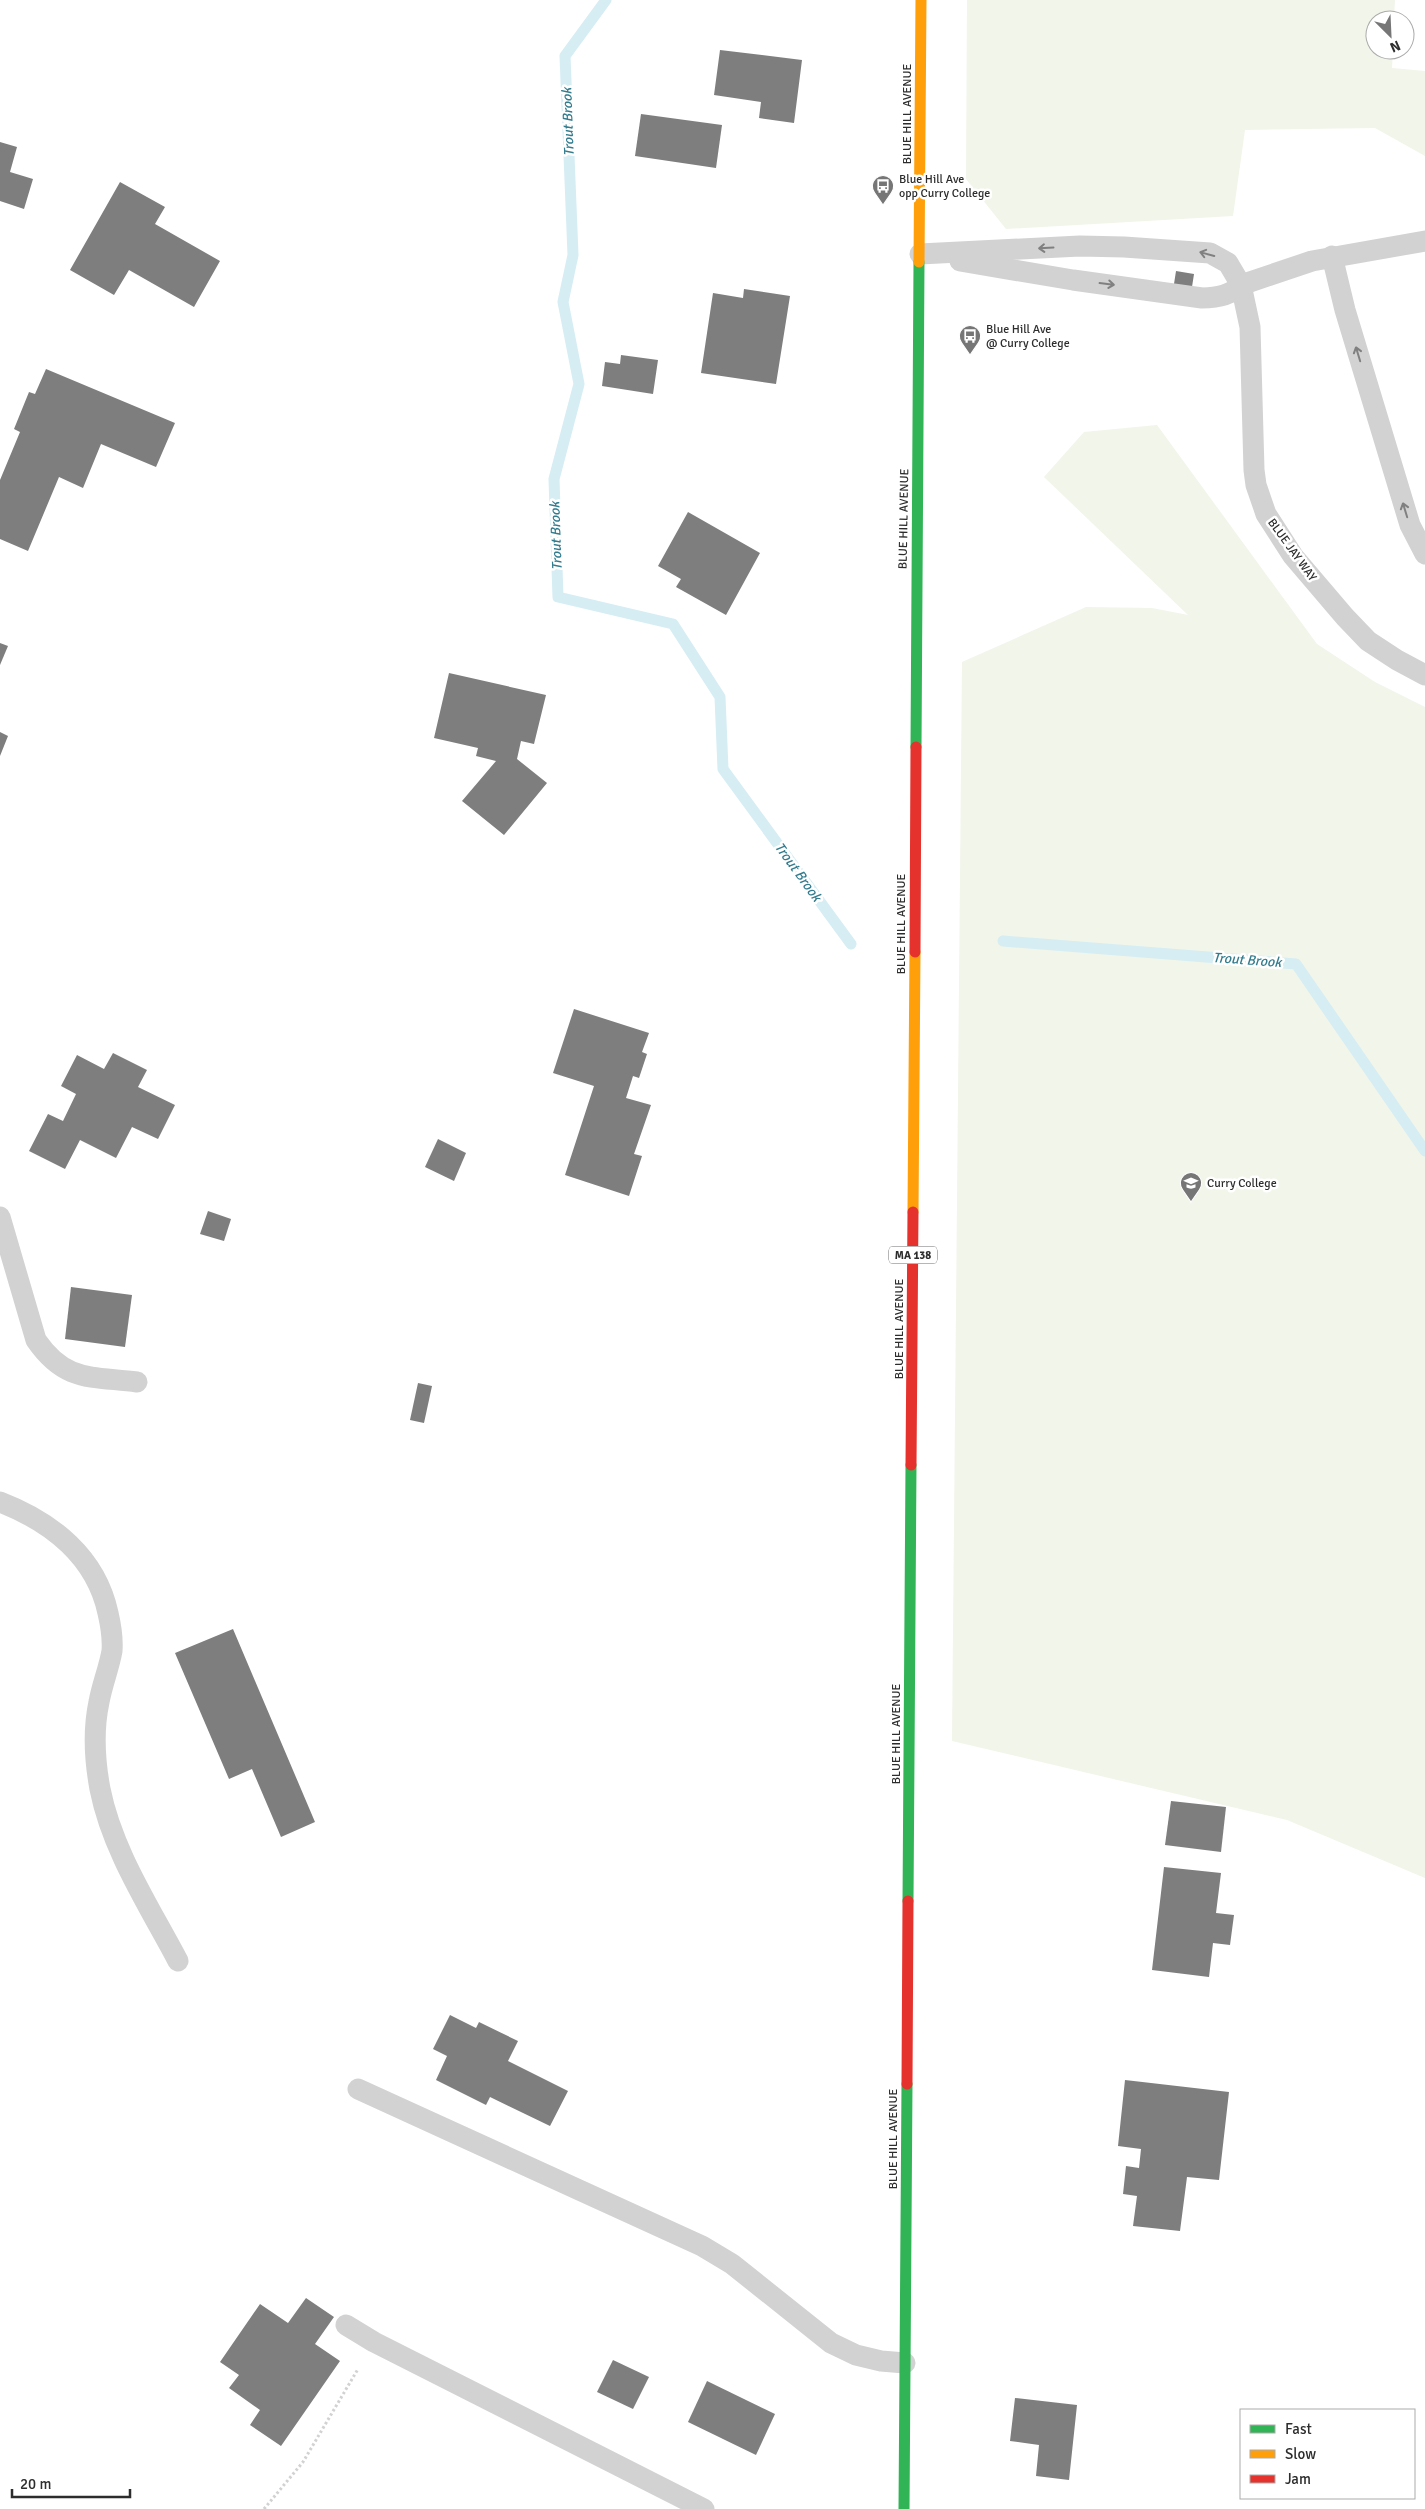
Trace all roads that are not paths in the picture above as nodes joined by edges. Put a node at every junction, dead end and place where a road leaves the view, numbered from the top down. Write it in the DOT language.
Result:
graph roads {
  1 [pos="921,0"];
  2 [pos="1425,241"];
  3 [pos="920,254"];
  4 [pos="1332,256"];
  5 [pos="1241,286"];
  6 [pos="1425,554"];
  7 [pos="1425,675"];
  8 [pos="0,1217"];
  9 [pos="137,1382"];
  10 [pos="0,1502"];
  11 [pos="178,1961"];
  12 [pos="358,2089"];
  13 [pos="346,2325"];
  14 [pos="906,2363"];
  15 [pos="704,2509"];
  16 [pos="904,2509"];
  1 -- 3 [label="highway, BLUE HILL AVENUE / MA 138"];
  2 -- 4 [label="lane"];
  3 -- 5 [label="lane, one-way"];
  5 -- 3 [label="lane, BLUE JAY WAY, one-way"];
  3 -- 14 [label="highway, BLUE HILL AVENUE / MA 138"];
  4 -- 5 [label="lane"];
  6 -- 4 [label="lane, one-way"];
  5 -- 7 [label="lane, BLUE JAY WAY"];
  8 -- 9 [label="lane"];
  10 -- 11 [label="lane"];
  12 -- 14 [label="lane"];
  13 -- 15 [label="lane"];
  14 -- 16 [label="highway, BLUE HILL AVENUE / MA 138"];
}
